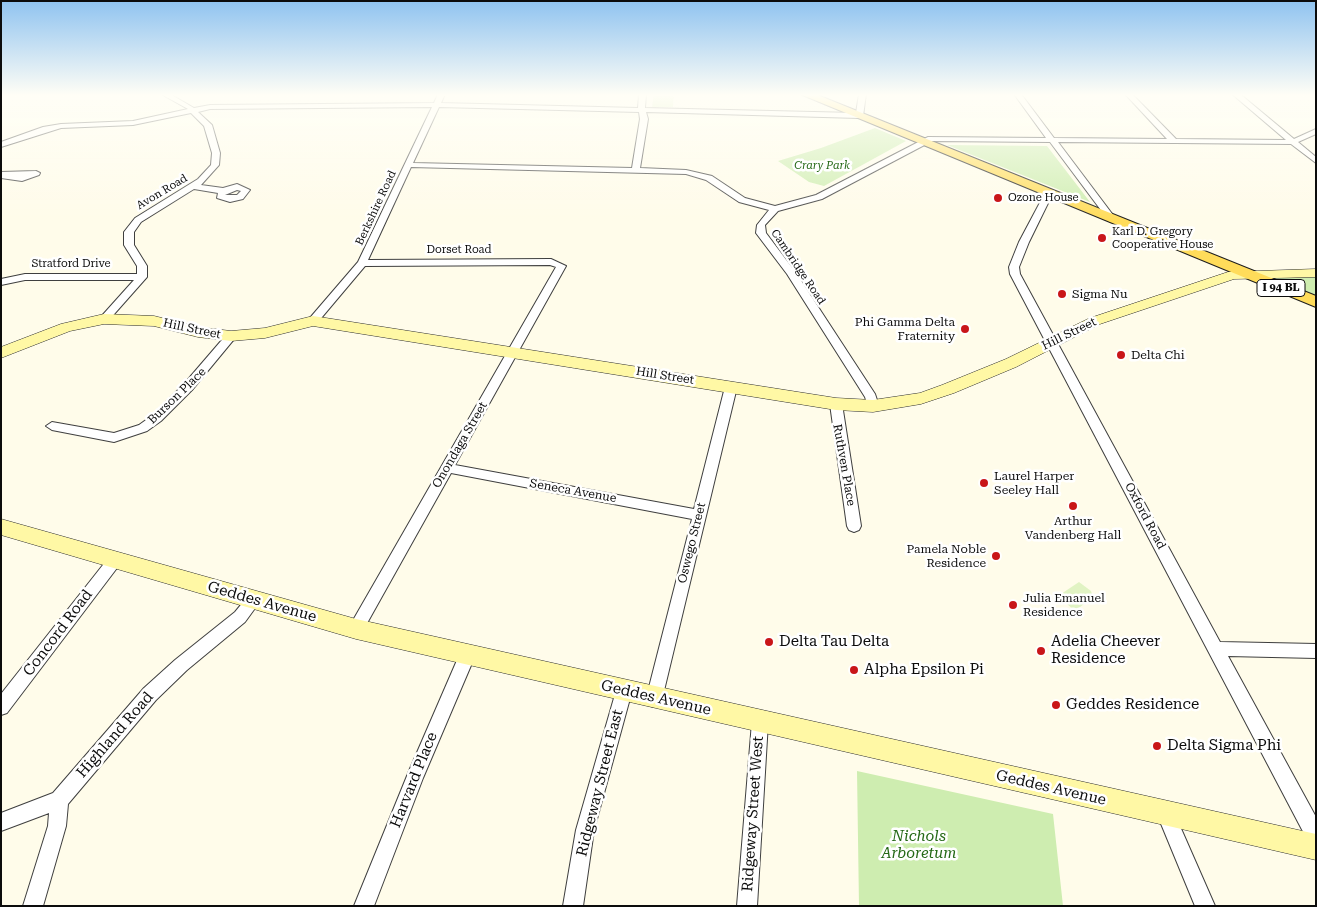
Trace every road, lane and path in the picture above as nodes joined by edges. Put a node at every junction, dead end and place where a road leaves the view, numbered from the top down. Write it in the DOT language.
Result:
graph roads {
  1 [pos="25,136"];
  2 [pos="211,136"];
  3 [pos="422,136"];
  4 [pos="640,136"];
  5 [pos="908,136"];
  6 [pos="1049,136"];
  7 [pos="1169,136"];
  8 [pos="1286,136"];
  9 [pos="1305,136"];
  10 [pos="1052,141"];
  11 [pos="922,142"];
  12 [pos="1175,142"];
  13 [pos="1293,142"];
  14 [pos="1,145"];
  15 [pos="1316,161"];
  16 [pos="408,165"];
  17 [pos="636,171"];
  18 [pos="193,186"];
  19 [pos="223,191"];
  20 [pos="1049,193"];
  21 [pos="775,209"];
  22 [pos="1112,219"];
  23 [pos="556,262"];
  24 [pos="362,263"];
  25 [pos="1246,273"];
  26 [pos="1316,273"];
  27 [pos="142,277"];
  28 [pos="1,282"];
  29 [pos="1316,302"];
  30 [pos="104,319"];
  31 [pos="313,321"];
  32 [pos="231,336"];
  33 [pos="1050,342"];
  34 [pos="513,352"];
  35 [pos="1,353"];
  36 [pos="731,387"];
  37 [pos="836,404"];
  38 [pos="873,406"];
  39 [pos="52,426"];
  40 [pos="447,468"];
  41 [pos="699,514"];
  42 [pos="854,526"];
  43 [pos="1,527"];
  44 [pos="115,560"];
  45 [pos="254,600"];
  46 [pos="356,629"];
  47 [pos="1215,649"];
  48 [pos="1316,651"];
  49 [pos="466,656"];
  50 [pos="624,691"];
  51 [pos="654,698"];
  52 [pos="1,707"];
  53 [pos="760,722"];
  54 [pos="59,800"];
  55 [pos="1166,814"];
  56 [pos="1,822"];
  57 [pos="1316,836"];
  58 [pos="1316,848"];
  59 [pos="33,906"];
  60 [pos="364,906"];
  61 [pos="573,906"];
  62 [pos="747,906"];
  63 [pos="1204,906"];
  1 -- 14 [label="street"];
  2 -- 18 [label="street, Avon Road"];
  3 -- 16 [label="street, Berkshire Road"];
  4 -- 17 [label="street"];
  5 -- 11 [label="main road, I 94 BL"];
  6 -- 10 [label="street"];
  7 -- 12 [label="street"];
  8 -- 13 [label="street"];
  9 -- 13 [label="street, Cambridge Road"];
  10 -- 11 [label="street, Cambridge Road"];
  10 -- 12 [label="street, Cambridge Road"];
  10 -- 22 [label="street"];
  11 -- 20 [label="main road, I 94 BL"];
  11 -- 21 [label="street, Cambridge Road"];
  12 -- 13 [label="street, Cambridge Road"];
  13 -- 15 [label="street"];
  16 -- 17 [label="street"];
  16 -- 24 [label="street, Berkshire Road"];
  17 -- 21 [label="street"];
  18 -- 19 [label="street"];
  18 -- 27 [label="street, Avon Road"];
  20 -- 22 [label="main road, I 94 BL"];
  20 -- 33 [label="street, Oxford Road"];
  21 -- 38 [label="street, Cambridge Road"];
  22 -- 25 [label="main road, I 94 BL"];
  23 -- 24 [label="street, Dorset Road"];
  23 -- 34 [label="street, Onondaga Street"];
  24 -- 31 [label="street, Berkshire Road"];
  25 -- 26 [label="street, Hill Street"];
  25 -- 29 [label="main road, I 94 BL"];
  25 -- 33 [label="street, Hill Street"];
  27 -- 28 [label="street, Stratford Drive"];
  27 -- 30 [label="street"];
  30 -- 32 [label="street, Hill Street"];
  30 -- 35 [label="street, Hill Street"];
  31 -- 32 [label="street, Hill Street"];
  31 -- 34 [label="street, Hill Street"];
  32 -- 39 [label="street, Burson Place"];
  33 -- 38 [label="street, Hill Street"];
  33 -- 47 [label="street, Oxford Road"];
  34 -- 36 [label="street, Hill Street"];
  34 -- 40 [label="street, Onondaga Street"];
  36 -- 37 [label="street, Hill Street"];
  36 -- 41 [label="street, Oswego Street"];
  37 -- 38 [label="street, Hill Street"];
  37 -- 42 [label="street, Ruthven Place"];
  40 -- 41 [label="street, Seneca Avenue"];
  40 -- 46 [label="street, Onondaga Street"];
  41 -- 51 [label="street, Oswego Street"];
  43 -- 44 [label="street, Geddes Avenue"];
  44 -- 45 [label="street, Geddes Avenue"];
  44 -- 52 [label="street, Concord Road"];
  45 -- 46 [label="street, Geddes Avenue"];
  45 -- 54 [label="street, Highland Road"];
  46 -- 49 [label="street, Geddes Avenue"];
  47 -- 48 [label="street"];
  47 -- 57 [label="street, Oxford Road"];
  49 -- 50 [label="street, Geddes Avenue"];
  49 -- 60 [label="street, Harvard Place"];
  50 -- 51 [label="street, Geddes Avenue"];
  50 -- 61 [label="street, Ridgeway Street East"];
  51 -- 53 [label="street, Geddes Avenue"];
  53 -- 55 [label="street, Geddes Avenue"];
  53 -- 62 [label="street, Ridgeway Street West"];
  54 -- 56 [label="street"];
  54 -- 59 [label="street"];
  55 -- 58 [label="street, Geddes Avenue"];
  55 -- 63 [label="street"];
}
